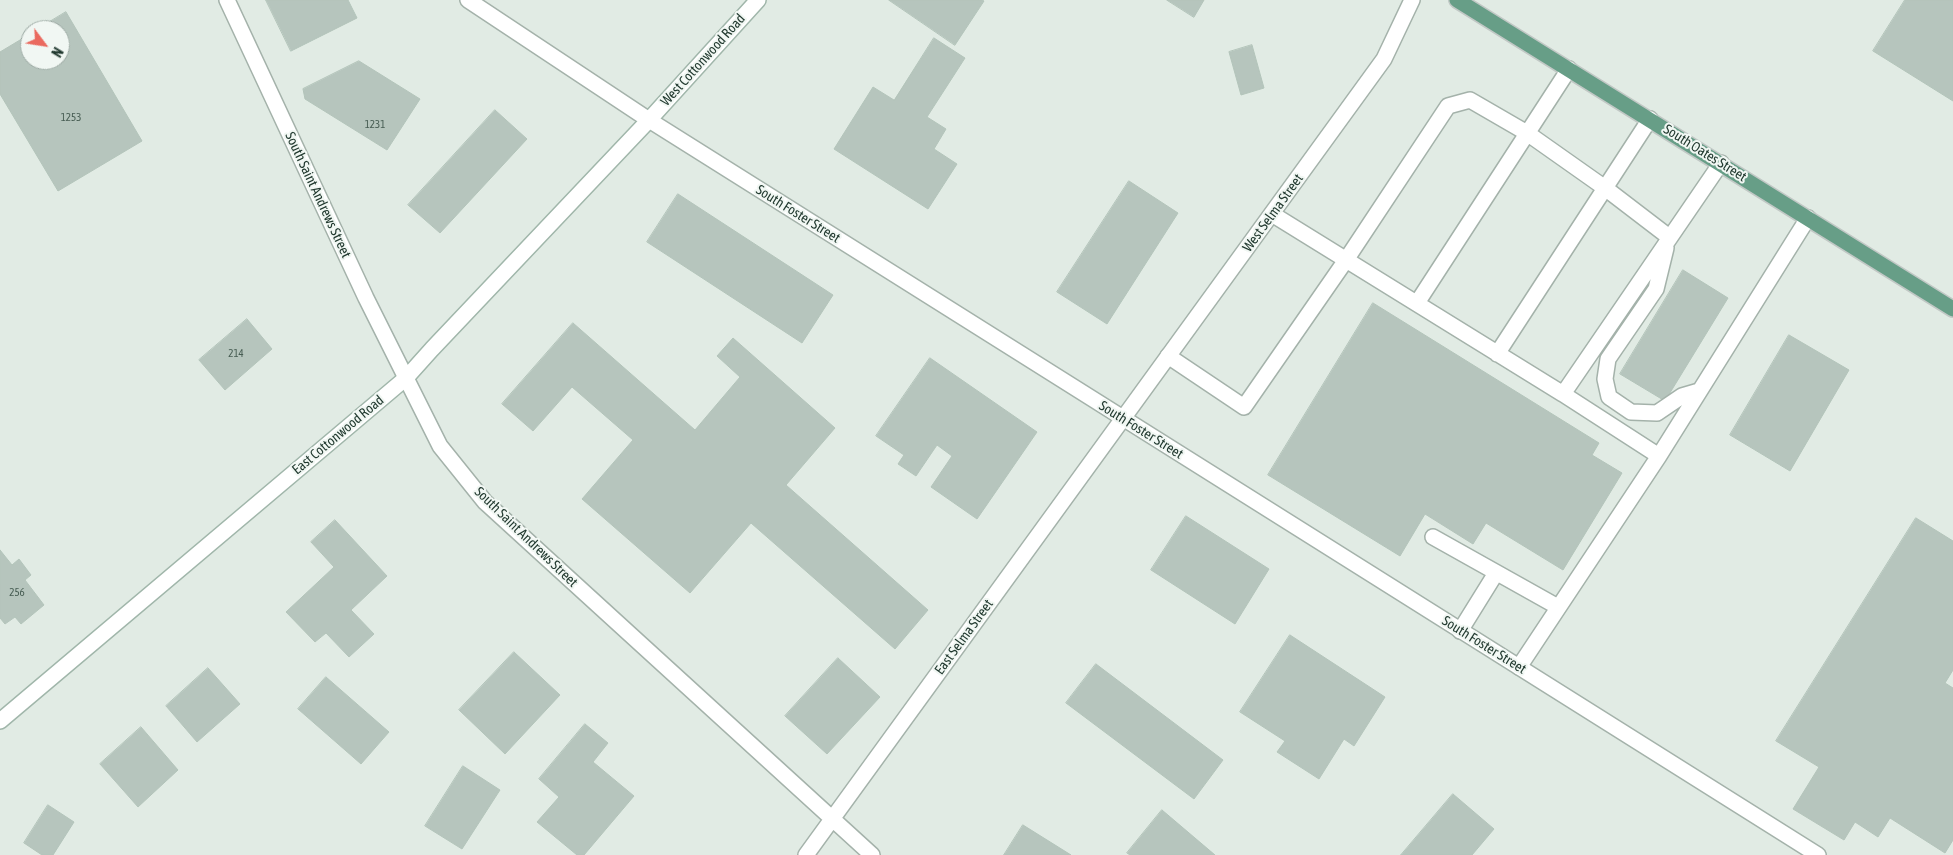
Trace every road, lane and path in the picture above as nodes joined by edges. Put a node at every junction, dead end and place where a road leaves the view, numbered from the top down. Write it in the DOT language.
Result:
graph roads {
  1 [pos="226,0"];
  2 [pos="468,0"];
  3 [pos="758,0"];
  4 [pos="1412,0"];
  5 [pos="1457,0"];
  6 [pos="1569,69"];
  7 [pos="1650,119"];
  8 [pos="649,120"];
  9 [pos="1527,133"];
  10 [pos="1721,163"];
  11 [pos="1605,188"];
  12 [pos="1272,214"];
  13 [pos="1808,218"];
  14 [pos="1669,237"];
  15 [pos="1346,260"];
  16 [pos="1417,303"];
  17 [pos="1953,309"];
  18 [pos="1497,354"];
  19 [pos="1168,356"];
  20 [pos="406,378"];
  21 [pos="1699,391"];
  22 [pos="1563,394"];
  23 [pos="1122,419"];
  24 [pos="1659,456"];
  25 [pos="1433,536"];
  26 [pos="1496,573"];
  27 [pos="1558,607"];
  28 [pos="1460,631"];
  29 [pos="1519,667"];
  30 [pos="0,721"];
  31 [pos="832,819"];
  32 [pos="806,855"];
  33 [pos="872,855"];
  34 [pos="1818,855"];
  1 -- 20 [label="street, South Saint Andrews Street"];
  2 -- 8 [label="street, South Foster Street"];
  3 -- 8 [label="street, West Cottonwood Road"];
  4 -- 12 [label="street, West Selma Street"];
  5 -- 6 [label="main road, South Oates Street"];
  6 -- 7 [label="main road, South Oates Street"];
  6 -- 9 [label="street"];
  7 -- 10 [label="main road, South Oates Street"];
  7 -- 11 [label="street"];
  8 -- 20 [label="street, East Cottonwood Road"];
  8 -- 23 [label="street, South Foster Street"];
  9 -- 11 [label="street"];
  9 -- 15 [label="street"];
  9 -- 16 [label="street"];
  10 -- 13 [label="main road, South Oates Street"];
  10 -- 14 [label="street"];
  11 -- 14 [label="street"];
  11 -- 18 [label="street"];
  12 -- 15 [label="street"];
  12 -- 19 [label="street, West Selma Street"];
  13 -- 17 [label="main road, South Oates Street"];
  13 -- 21 [label="street"];
  14 -- 21 [label="street"];
  14 -- 22 [label="street"];
  15 -- 16 [label="street"];
  15 -- 19 [label="street"];
  16 -- 18 [label="street"];
  18 -- 22 [label="street"];
  19 -- 23 [label="street, West Selma Street"];
  20 -- 30 [label="street, East Cottonwood Road"];
  20 -- 31 [label="street, South Saint Andrews Street"];
  21 -- 24 [label="street"];
  22 -- 24 [label="street"];
  23 -- 28 [label="street, South Foster Street"];
  23 -- 31 [label="street, East Selma Street"];
  24 -- 27 [label="street"];
  25 -- 26 [label="street"];
  26 -- 27 [label="street"];
  26 -- 28 [label="street"];
  27 -- 29 [label="street"];
  28 -- 29 [label="street, South Foster Street"];
  29 -- 34 [label="street, South Foster Street"];
  31 -- 32 [label="street, East Selma Street"];
  31 -- 33 [label="street, South Saint Andrews Street"];
}
